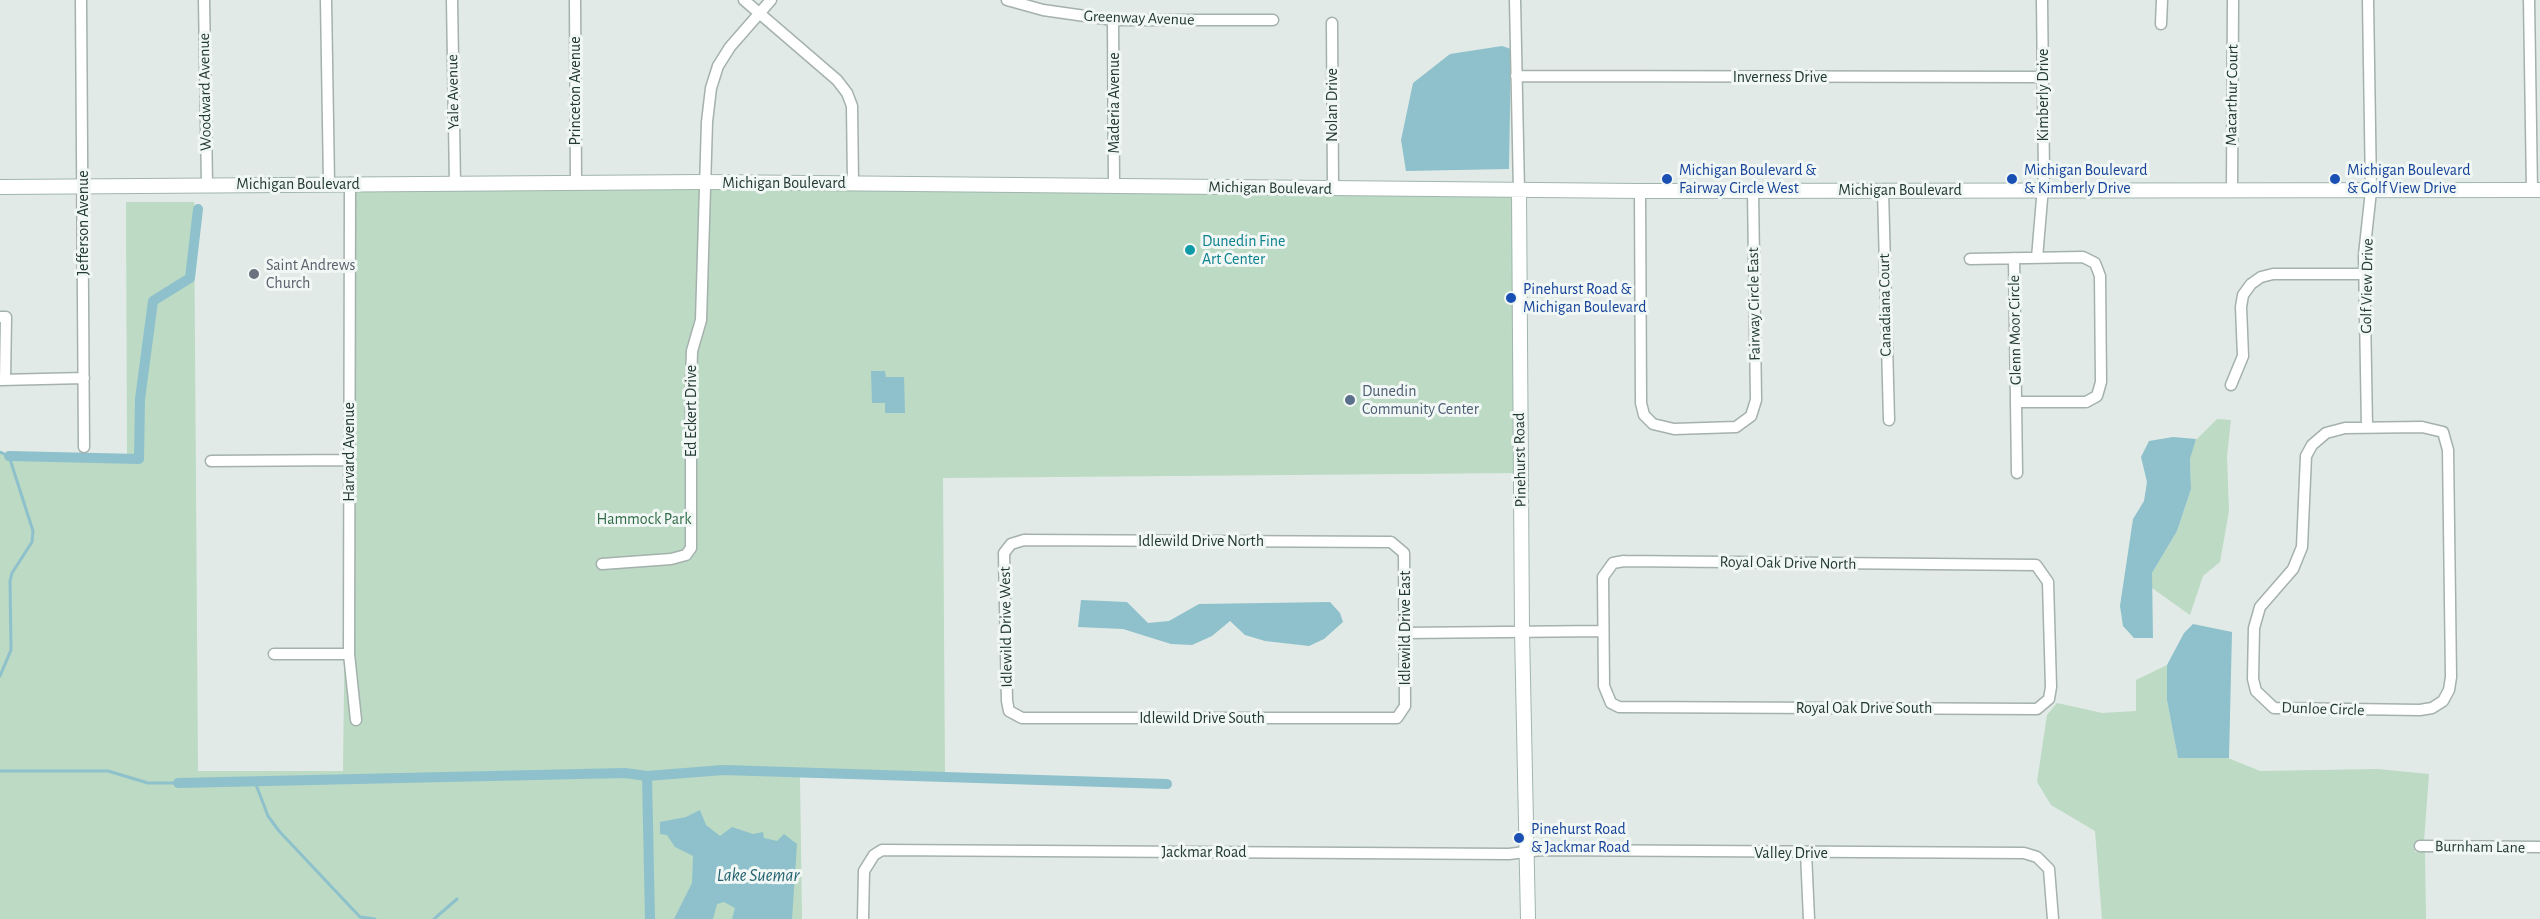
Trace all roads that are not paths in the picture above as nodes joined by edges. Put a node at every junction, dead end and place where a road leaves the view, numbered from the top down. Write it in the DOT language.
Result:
graph roads {
  1 [pos="81,0"];
  2 [pos="204,0"];
  3 [pos="326,0"];
  4 [pos="452,0"];
  5 [pos="575,0"];
  6 [pos="744,0"];
  7 [pos="771,0"];
  8 [pos="1007,0"];
  9 [pos="1515,0"];
  10 [pos="2043,0"];
  11 [pos="2162,0"];
  12 [pos="2233,0"];
  13 [pos="2368,0"];
  14 [pos="2529,0"];
  15 [pos="757,14"];
  16 [pos="1113,20"];
  17 [pos="1273,20"];
  18 [pos="1332,23"];
  19 [pos="2161,24"];
  20 [pos="1516,76"];
  21 [pos="2043,77"];
  22 [pos="705,182"];
  23 [pos="329,183"];
  24 [pos="350,183"];
  25 [pos="576,183"];
  26 [pos="853,183"];
  27 [pos="207,184"];
  28 [pos="455,184"];
  29 [pos="83,186"];
  30 [pos="1114,186"];
  31 [pos="0,187"];
  32 [pos="1333,188"];
  33 [pos="1883,189"];
  34 [pos="2043,190"];
  35 [pos="2536,190"];
  36 [pos="1519,191"];
  37 [pos="1640,191"];
  38 [pos="1752,191"];
  39 [pos="2232,191"];
  40 [pos="2371,191"];
  41 [pos="2041,219"];
  42 [pos="2014,258"];
  43 [pos="2037,258"];
  44 [pos="1970,259"];
  45 [pos="2365,274"];
  46 [pos="0,317"];
  47 [pos="84,378"];
  48 [pos="3,380"];
  49 [pos="2231,385"];
  50 [pos="2016,402"];
  51 [pos="1889,420"];
  52 [pos="2367,427"];
  53 [pos="84,447"];
  54 [pos="350,460"];
  55 [pos="211,461"];
  56 [pos="2017,473"];
  57 [pos="1391,542"];
  58 [pos="1011,544"];
  59 [pos="602,564"];
  60 [pos="2036,565"];
  61 [pos="1522,632"];
  62 [pos="1603,632"];
  63 [pos="1404,633"];
  64 [pos="274,654"];
  65 [pos="349,654"];
  66 [pos="1009,711"];
  67 [pos="1397,718"];
  68 [pos="356,720"];
  69 [pos="2420,846"];
  70 [pos="2540,847"];
  71 [pos="1527,852"];
  72 [pos="1806,853"];
  73 [pos="863,919"];
  74 [pos="1528,919"];
  75 [pos="1809,919"];
  76 [pos="2053,919"];
  1 -- 29 [label="street, Jefferson Avenue"];
  2 -- 27 [label="street, Woodward Avenue"];
  3 -- 23 [label="street"];
  4 -- 28 [label="street, Yale Avenue"];
  5 -- 25 [label="street, Princeton Avenue"];
  6 -- 15 [label="street"];
  7 -- 15 [label="street"];
  8 -- 16 [label="street, Greenway Avenue"];
  9 -- 20 [label="street, Pinehurst Road"];
  10 -- 21 [label="street, Kimberly Drive"];
  11 -- 19 [label="street"];
  12 -- 39 [label="street, Macarthur Court"];
  13 -- 40 [label="street, Golf View Drive"];
  14 -- 35 [label="street"];
  15 -- 22 [label="street"];
  15 -- 26 [label="street"];
  16 -- 17 [label="street, Greenway Avenue"];
  16 -- 30 [label="street, Maderia Avenue"];
  18 -- 32 [label="street, Nolan Drive"];
  20 -- 21 [label="street, Inverness Drive"];
  20 -- 36 [label="street, Pinehurst Road"];
  21 -- 34 [label="street, Kimberly Drive"];
  22 -- 25 [label="street, Michigan Boulevard"];
  22 -- 26 [label="street, Michigan Boulevard"];
  22 -- 59 [label="street, Ed Eckert Drive"];
  23 -- 24 [label="street, Michigan Boulevard"];
  23 -- 27 [label="street, Michigan Boulevard"];
  24 -- 28 [label="street, Michigan Boulevard"];
  24 -- 54 [label="street, Harvard Avenue"];
  25 -- 28 [label="street, Michigan Boulevard"];
  26 -- 30 [label="street, Michigan Boulevard"];
  27 -- 29 [label="street, Michigan Boulevard"];
  29 -- 31 [label="street, Michigan Boulevard"];
  29 -- 47 [label="street, Jefferson Avenue"];
  30 -- 32 [label="street, Michigan Boulevard"];
  32 -- 36 [label="street, Michigan Boulevard"];
  33 -- 34 [label="street, Michigan Boulevard"];
  33 -- 38 [label="street, Michigan Boulevard"];
  33 -- 51 [label="street, Canadiana Court"];
  34 -- 39 [label="street, Michigan Boulevard"];
  34 -- 41 [label="street, Kimberly Drive"];
  35 -- 40 [label="street, Michigan Boulevard"];
  36 -- 37 [label="street, Michigan Boulevard"];
  36 -- 61 [label="street, Pinehurst Road"];
  37 -- 38 [label="street, Michigan Boulevard"];
  37 -- 38 [label="street, Fairway Circle East"];
  39 -- 40 [label="street, Michigan Boulevard"];
  40 -- 45 [label="street, Golf View Drive"];
  41 -- 43 [label="street, Glenn Moor Circle"];
  42 -- 43 [label="street, Glenn Moor Circle"];
  42 -- 44 [label="street, Glenn Moor Circle"];
  42 -- 50 [label="street, Glenn Moor Circle"];
  43 -- 50 [label="street, Glenn Moor Circle"];
  45 -- 49 [label="street"];
  45 -- 52 [label="street, Golf View Drive"];
  46 -- 48 [label="street"];
  47 -- 48 [label="street"];
  47 -- 53 [label="street, Jefferson Avenue"];
  50 -- 56 [label="street, Glenn Moor Circle"];
  52 -- 52 [label="street, Dunloe Circle"];
  54 -- 55 [label="street"];
  54 -- 65 [label="street, Harvard Avenue"];
  57 -- 58 [label="street, Idlewild Drive North"];
  57 -- 63 [label="street, Idlewild Drive East"];
  58 -- 66 [label="street, Idlewild Drive West"];
  60 -- 62 [label="street, Royal Oak Drive North"];
  60 -- 62 [label="street, Royal Oak Drive South"];
  61 -- 62 [label="street"];
  61 -- 63 [label="street"];
  61 -- 71 [label="street, Pinehurst Road"];
  63 -- 67 [label="street, Idlewild Drive East"];
  64 -- 65 [label="street"];
  65 -- 68 [label="street, Harvard Avenue"];
  66 -- 67 [label="street, Idlewild Drive South"];
  69 -- 70 [label="street, Burnham Lane"];
  71 -- 72 [label="street, Valley Drive"];
  71 -- 73 [label="street, Jackmar Road"];
  71 -- 74 [label="street, Pinehurst Road"];
  72 -- 75 [label="street"];
  72 -- 76 [label="street, Valley Drive"];
}
